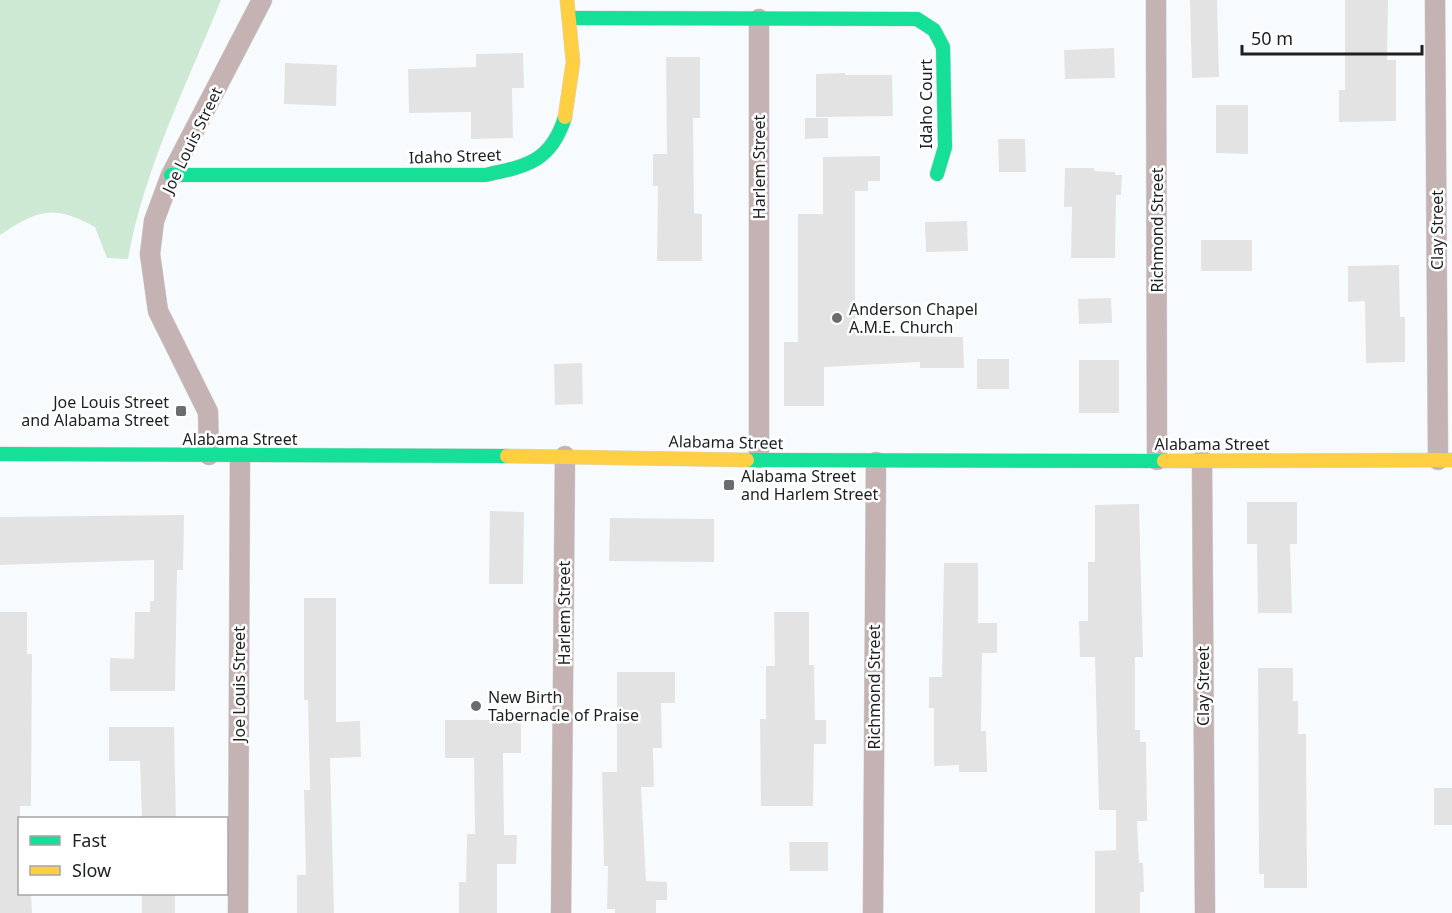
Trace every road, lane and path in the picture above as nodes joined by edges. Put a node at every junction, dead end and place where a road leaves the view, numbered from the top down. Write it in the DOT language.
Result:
graph roads {
  1 [pos="262,0"];
  2 [pos="567,0"];
  3 [pos="1156,0"];
  4 [pos="1435,0"];
  5 [pos="572,18"];
  6 [pos="759,19"];
  7 [pos="937,174"];
  8 [pos="171,175"];
  9 [pos="0,454"];
  10 [pos="209,455"];
  11 [pos="240,455"];
  12 [pos="565,456"];
  13 [pos="759,458"];
  14 [pos="1157,460"];
  15 [pos="1202,460"];
  16 [pos="1445,460"];
  17 [pos="876,462"];
  18 [pos="238,913"];
  19 [pos="561,913"];
  20 [pos="873,913"];
  21 [pos="1205,913"];
  1 -- 8 [label="street, Joe Louis Street"];
  2 -- 5 [label="street, Idaho Street"];
  3 -- 14 [label="street, Richmond Street"];
  4 -- 16 [label="street, Clay Street"];
  5 -- 6 [label="street"];
  5 -- 8 [label="street, Idaho Street"];
  6 -- 7 [label="street, Idaho Court"];
  6 -- 13 [label="street, Harlem Street"];
  8 -- 10 [label="street, Joe Louis Street"];
  9 -- 10 [label="street, Alabama Street"];
  10 -- 11 [label="street, Alabama Street"];
  11 -- 12 [label="street, Alabama Street"];
  11 -- 18 [label="street, Joe Louis Street"];
  12 -- 13 [label="street, Alabama Street"];
  12 -- 19 [label="street, Harlem Street"];
  13 -- 17 [label="street, Alabama Street"];
  14 -- 15 [label="street, Alabama Street"];
  14 -- 17 [label="street, Alabama Street"];
  15 -- 16 [label="street, Alabama Street"];
  15 -- 21 [label="street, Clay Street"];
  17 -- 20 [label="street, Richmond Street"];
}
